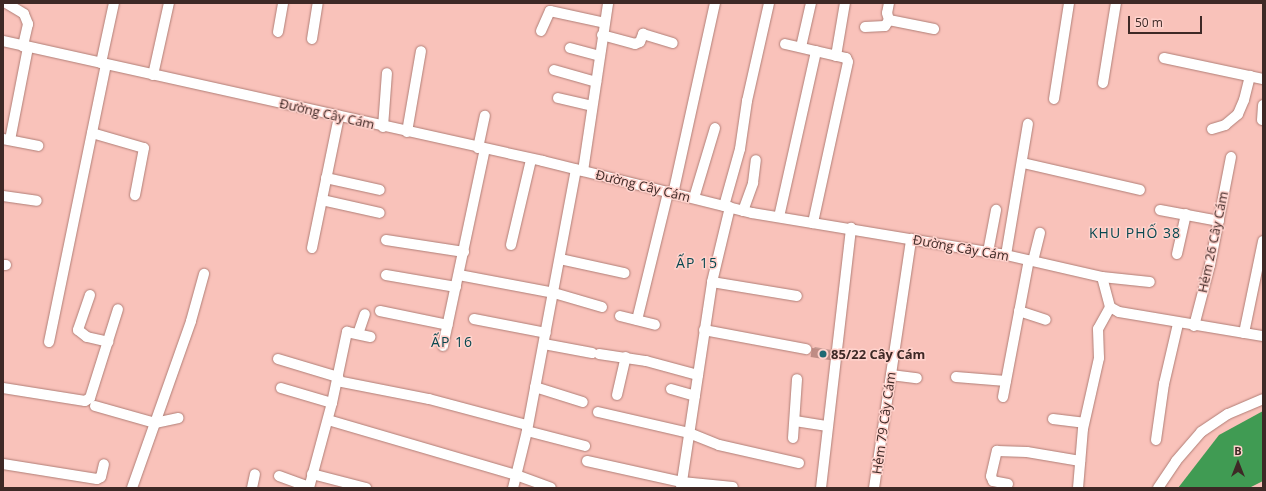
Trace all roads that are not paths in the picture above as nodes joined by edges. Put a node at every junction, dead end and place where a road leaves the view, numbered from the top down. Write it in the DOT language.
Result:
graph roads {
  1 [pos="6,3"];
  2 [pos="114,3"];
  3 [pos="169,3"];
  4 [pos="283,3"];
  5 [pos="318,3"];
  6 [pos="608,3"];
  7 [pos="715,3"];
  8 [pos="769,3"];
  9 [pos="811,3"];
  10 [pos="845,3"];
  11 [pos="889,3"];
  12 [pos="1069,3"];
  13 [pos="1116,3"];
  14 [pos="889,20"];
  15 [pos="605,23"];
  16 [pos="865,27"];
  17 [pos="934,29"];
  18 [pos="541,31"];
  19 [pos="278,32"];
  20 [pos="602,35"];
  21 [pos="312,40"];
  22 [pos="3,41"];
  23 [pos="673,43"];
  24 [pos="786,44"];
  25 [pos="26,46"];
  26 [pos="801,47"];
  27 [pos="570,48"];
  28 [pos="421,51"];
  29 [pos="816,51"];
  30 [pos="599,56"];
  31 [pos="836,56"];
  32 [pos="1164,58"];
  33 [pos="104,64"];
  34 [pos="554,70"];
  35 [pos="387,73"];
  36 [pos="153,75"];
  37 [pos="1250,76"];
  38 [pos="1263,79"];
  39 [pos="596,82"];
  40 [pos="1103,82"];
  41 [pos="558,98"];
  42 [pos="1054,99"];
  43 [pos="1263,105"];
  44 [pos="592,106"];
  45 [pos="339,116"];
  46 [pos="485,116"];
  47 [pos="1262,120"];
  48 [pos="1028,124"];
  49 [pos="383,126"];
  50 [pos="715,128"];
  51 [pos="1212,129"];
  52 [pos="407,132"];
  53 [pos="92,133"];
  54 [pos="6,140"];
  55 [pos="38,146"];
  56 [pos="482,148"];
  57 [pos="1231,157"];
  58 [pos="531,160"];
  59 [pos="756,160"];
  60 [pos="1023,163"];
  61 [pos="579,171"];
  62 [pos="326,178"];
  63 [pos="380,190"];
  64 [pos="1140,190"];
  65 [pos="671,193"];
  66 [pos="135,195"];
  67 [pos="3,196"];
  68 [pos="694,198"];
  69 [pos="322,200"];
  70 [pos="37,201"];
  71 [pos="727,206"];
  72 [pos="996,210"];
  73 [pos="1160,210"];
  74 [pos="743,211"];
  75 [pos="380,213"];
  76 [pos="1186,214"];
  77 [pos="779,217"];
  78 [pos="1218,220"];
  79 [pos="813,223"];
  80 [pos="851,228"];
  81 [pos="1040,233"];
  82 [pos="911,239"];
  83 [pos="386,240"];
  84 [pos="1263,241"];
  85 [pos="511,245"];
  86 [pos="312,248"];
  87 [pos="464,252"];
  88 [pos="988,252"];
  89 [pos="1177,254"];
  90 [pos="1006,255"];
  91 [pos="560,259"];
  92 [pos="1031,261"];
  93 [pos="624,273"];
  94 [pos="204,274"];
  95 [pos="386,275"];
  96 [pos="459,275"];
  97 [pos="1102,277"];
  98 [pos="712,282"];
  99 [pos="1150,282"];
  100 [pos="456,288"];
  101 [pos="554,293"];
  102 [pos="90,295"];
  103 [pos="797,296"];
  104 [pos="602,307"];
  105 [pos="1110,307"];
  106 [pos="118,309"];
  107 [pos="380,311"];
  108 [pos="1019,311"];
  109 [pos="365,314"];
  110 [pos="620,316"];
  111 [pos="474,319"];
  112 [pos="637,320"];
  113 [pos="1046,320"];
  114 [pos="1178,324"];
  115 [pos="655,325"];
  116 [pos="448,326"];
  117 [pos="1194,326"];
  118 [pos="704,330"];
  119 [pos="546,333"];
  120 [pos="1244,333"];
  121 [pos="358,334"];
  122 [pos="370,336"];
  123 [pos="1263,336"];
  124 [pos="49,342"];
  125 [pos="108,342"];
  126 [pos="544,344"];
  127 [pos="444,346"];
  128 [pos="806,349"];
  129 [pos="626,357"];
  130 [pos="278,358"];
  131 [pos="698,375"];
  132 [pos="891,375"];
  133 [pos="956,377"];
  134 [pos="917,378"];
  135 [pos="338,379"];
  136 [pos="797,379"];
  137 [pos="1006,381"];
  138 [pos="535,387"];
  139 [pos="3,388"];
  140 [pos="281,388"];
  141 [pos="671,390"];
  142 [pos="617,395"];
  143 [pos="695,396"];
  144 [pos="1003,397"];
  145 [pos="1263,399"];
  146 [pos="583,402"];
  147 [pos="332,403"];
  148 [pos="95,406"];
  149 [pos="598,412"];
  150 [pos="178,418"];
  151 [pos="328,420"];
  152 [pos="1053,420"];
  153 [pos="794,421"];
  154 [pos="155,423"];
  155 [pos="1084,423"];
  156 [pos="828,426"];
  157 [pos="527,428"];
  158 [pos="690,434"];
  159 [pos="793,438"];
  160 [pos="1156,440"];
  161 [pos="585,446"];
  162 [pos="588,461"];
  163 [pos="1080,461"];
  164 [pos="3,464"];
  165 [pos="104,464"];
  166 [pos="799,464"];
  167 [pos="256,474"];
  168 [pos="312,474"];
  169 [pos="516,475"];
  170 [pos="279,476"];
  171 [pos="1008,484"];
  172 [pos="682,485"];
  173 [pos="309,487"];
  174 [pos="733,487"];
  175 [pos="132,488"];
  176 [pos="252,488"];
  177 [pos="366,488"];
  178 [pos="513,488"];
  179 [pos="552,488"];
  180 [pos="821,488"];
  181 [pos="874,488"];
  182 [pos="1078,488"];
  183 [pos="1158,488"];
  1 -- 25 [label="street"];
  2 -- 33 [label="street"];
  3 -- 36 [label="street"];
  4 -- 19 [label="street"];
  5 -- 21 [label="street"];
  6 -- 15 [label="street"];
  7 -- 65 [label="street"];
  8 -- 71 [label="street"];
  9 -- 26 [label="street"];
  10 -- 31 [label="street"];
  11 -- 14 [label="street"];
  12 -- 42 [label="street"];
  13 -- 40 [label="street"];
  14 -- 16 [label="street"];
  14 -- 17 [label="street"];
  15 -- 18 [label="street"];
  15 -- 20 [label="street"];
  20 -- 23 [label="street"];
  20 -- 30 [label="street"];
  22 -- 25 [label="street, Đường Cây Cám"];
  24 -- 26 [label="street"];
  25 -- 33 [label="street, Đường Cây Cám"];
  25 -- 54 [label="street"];
  26 -- 29 [label="street"];
  27 -- 30 [label="street"];
  28 -- 52 [label="street"];
  29 -- 31 [label="street"];
  29 -- 77 [label="street"];
  30 -- 39 [label="street"];
  31 -- 79 [label="street"];
  32 -- 37 [label="street"];
  33 -- 36 [label="street, Đường Cây Cám"];
  33 -- 53 [label="street"];
  34 -- 39 [label="street"];
  35 -- 49 [label="street"];
  36 -- 45 [label="street, Đường Cây Cám"];
  37 -- 38 [label="street"];
  37 -- 51 [label="street"];
  39 -- 44 [label="street"];
  41 -- 44 [label="street"];
  43 -- 47 [label="street"];
  44 -- 61 [label="street"];
  45 -- 49 [label="street, Đường Cây Cám"];
  45 -- 62 [label="street"];
  46 -- 56 [label="street"];
  48 -- 60 [label="street"];
  49 -- 52 [label="street, Đường Cây Cám"];
  50 -- 68 [label="street"];
  52 -- 56 [label="street, Đường Cây Cám"];
  53 -- 66 [label="street"];
  53 -- 124 [label="street"];
  54 -- 55 [label="street"];
  56 -- 58 [label="street, Đường Cây Cám"];
  56 -- 87 [label="street"];
  57 -- 78 [label="street, Hẻm 26 Cây Cám"];
  58 -- 61 [label="street, Đường Cây Cám"];
  58 -- 85 [label="street"];
  59 -- 74 [label="street"];
  60 -- 64 [label="street"];
  60 -- 90 [label="street"];
  61 -- 65 [label="street, Đường Cây Cám"];
  61 -- 91 [label="street"];
  62 -- 63 [label="street"];
  62 -- 69 [label="street"];
  65 -- 68 [label="street, Đường Cây Cám"];
  65 -- 112 [label="street"];
  67 -- 70 [label="street"];
  68 -- 71 [label="street, Đường Cây Cám"];
  69 -- 75 [label="street"];
  69 -- 86 [label="street"];
  71 -- 74 [label="street, Đường Cây Cám"];
  71 -- 98 [label="street"];
  72 -- 88 [label="street"];
  73 -- 76 [label="street"];
  74 -- 77 [label="street, Đường Cây Cám"];
  76 -- 78 [label="street"];
  76 -- 89 [label="street"];
  77 -- 79 [label="street, Đường Cây Cám"];
  78 -- 117 [label="street, Hẻm 26 Cây Cám"];
  79 -- 80 [label="street, Đường Cây Cám"];
  80 -- 82 [label="street, Đường Cây Cám"];
  80 -- 156 [label="street"];
  81 -- 92 [label="street"];
  82 -- 88 [label="street, Đường Cây Cám"];
  82 -- 132 [label="street, Hẻm 79 Cây Cám"];
  83 -- 87 [label="street"];
  84 -- 120 [label="street"];
  87 -- 96 [label="street"];
  88 -- 90 [label="street, Đường Cây Cám"];
  90 -- 92 [label="street, Đường Cây Cám"];
  91 -- 93 [label="street"];
  91 -- 101 [label="street"];
  92 -- 97 [label="street, Đường Cây Cám"];
  92 -- 108 [label="street"];
  94 -- 154 [label="street"];
  95 -- 100 [label="street"];
  96 -- 100 [label="street"];
  96 -- 101 [label="street"];
  97 -- 99 [label="street, Đường Cây Cám"];
  97 -- 105 [label="street"];
  98 -- 103 [label="street"];
  98 -- 118 [label="street"];
  100 -- 116 [label="street"];
  101 -- 104 [label="street"];
  101 -- 119 [label="street"];
  102 -- 125 [label="street"];
  105 -- 114 [label="street"];
  105 -- 155 [label="street"];
  106 -- 125 [label="street"];
  107 -- 116 [label="street"];
  108 -- 113 [label="street"];
  108 -- 137 [label="street"];
  109 -- 121 [label="street"];
  110 -- 112 [label="street"];
  111 -- 119 [label="street"];
  112 -- 115 [label="street"];
  114 -- 117 [label="street"];
  114 -- 160 [label="street"];
  116 -- 127 [label="street"];
  117 -- 120 [label="street"];
  118 -- 128 [label="street"];
  118 -- 131 [label="street"];
  119 -- 126 [label="street"];
  120 -- 123 [label="street"];
  121 -- 122 [label="street"];
  121 -- 135 [label="street"];
  125 -- 139 [label="street"];
  126 -- 129 [label="street"];
  126 -- 138 [label="street"];
  129 -- 131 [label="street"];
  129 -- 142 [label="street"];
  130 -- 135 [label="street"];
  131 -- 143 [label="street"];
  132 -- 134 [label="street"];
  132 -- 181 [label="street, Hẻm 79 Cây Cám"];
  133 -- 137 [label="street"];
  135 -- 147 [label="street"];
  135 -- 157 [label="street"];
  136 -- 153 [label="street"];
  137 -- 144 [label="street"];
  138 -- 146 [label="street"];
  138 -- 157 [label="street"];
  140 -- 147 [label="street"];
  141 -- 143 [label="street"];
  143 -- 158 [label="street"];
  145 -- 183 [label="street"];
  147 -- 151 [label="street"];
  148 -- 154 [label="street"];
  149 -- 158 [label="street"];
  150 -- 154 [label="street"];
  151 -- 168 [label="street"];
  151 -- 169 [label="street"];
  152 -- 155 [label="street"];
  153 -- 156 [label="street"];
  153 -- 159 [label="street"];
  154 -- 175 [label="street"];
  155 -- 163 [label="street"];
  156 -- 180 [label="street"];
  157 -- 161 [label="street"];
  157 -- 169 [label="street"];
  158 -- 166 [label="street"];
  158 -- 172 [label="street"];
  162 -- 172 [label="street"];
  163 -- 171 [label="street"];
  163 -- 182 [label="street"];
  164 -- 165 [label="street"];
  167 -- 176 [label="street"];
  168 -- 173 [label="street"];
  168 -- 177 [label="street"];
  169 -- 178 [label="street"];
  169 -- 179 [label="street"];
  170 -- 173 [label="street"];
  172 -- 174 [label="street"];
}
